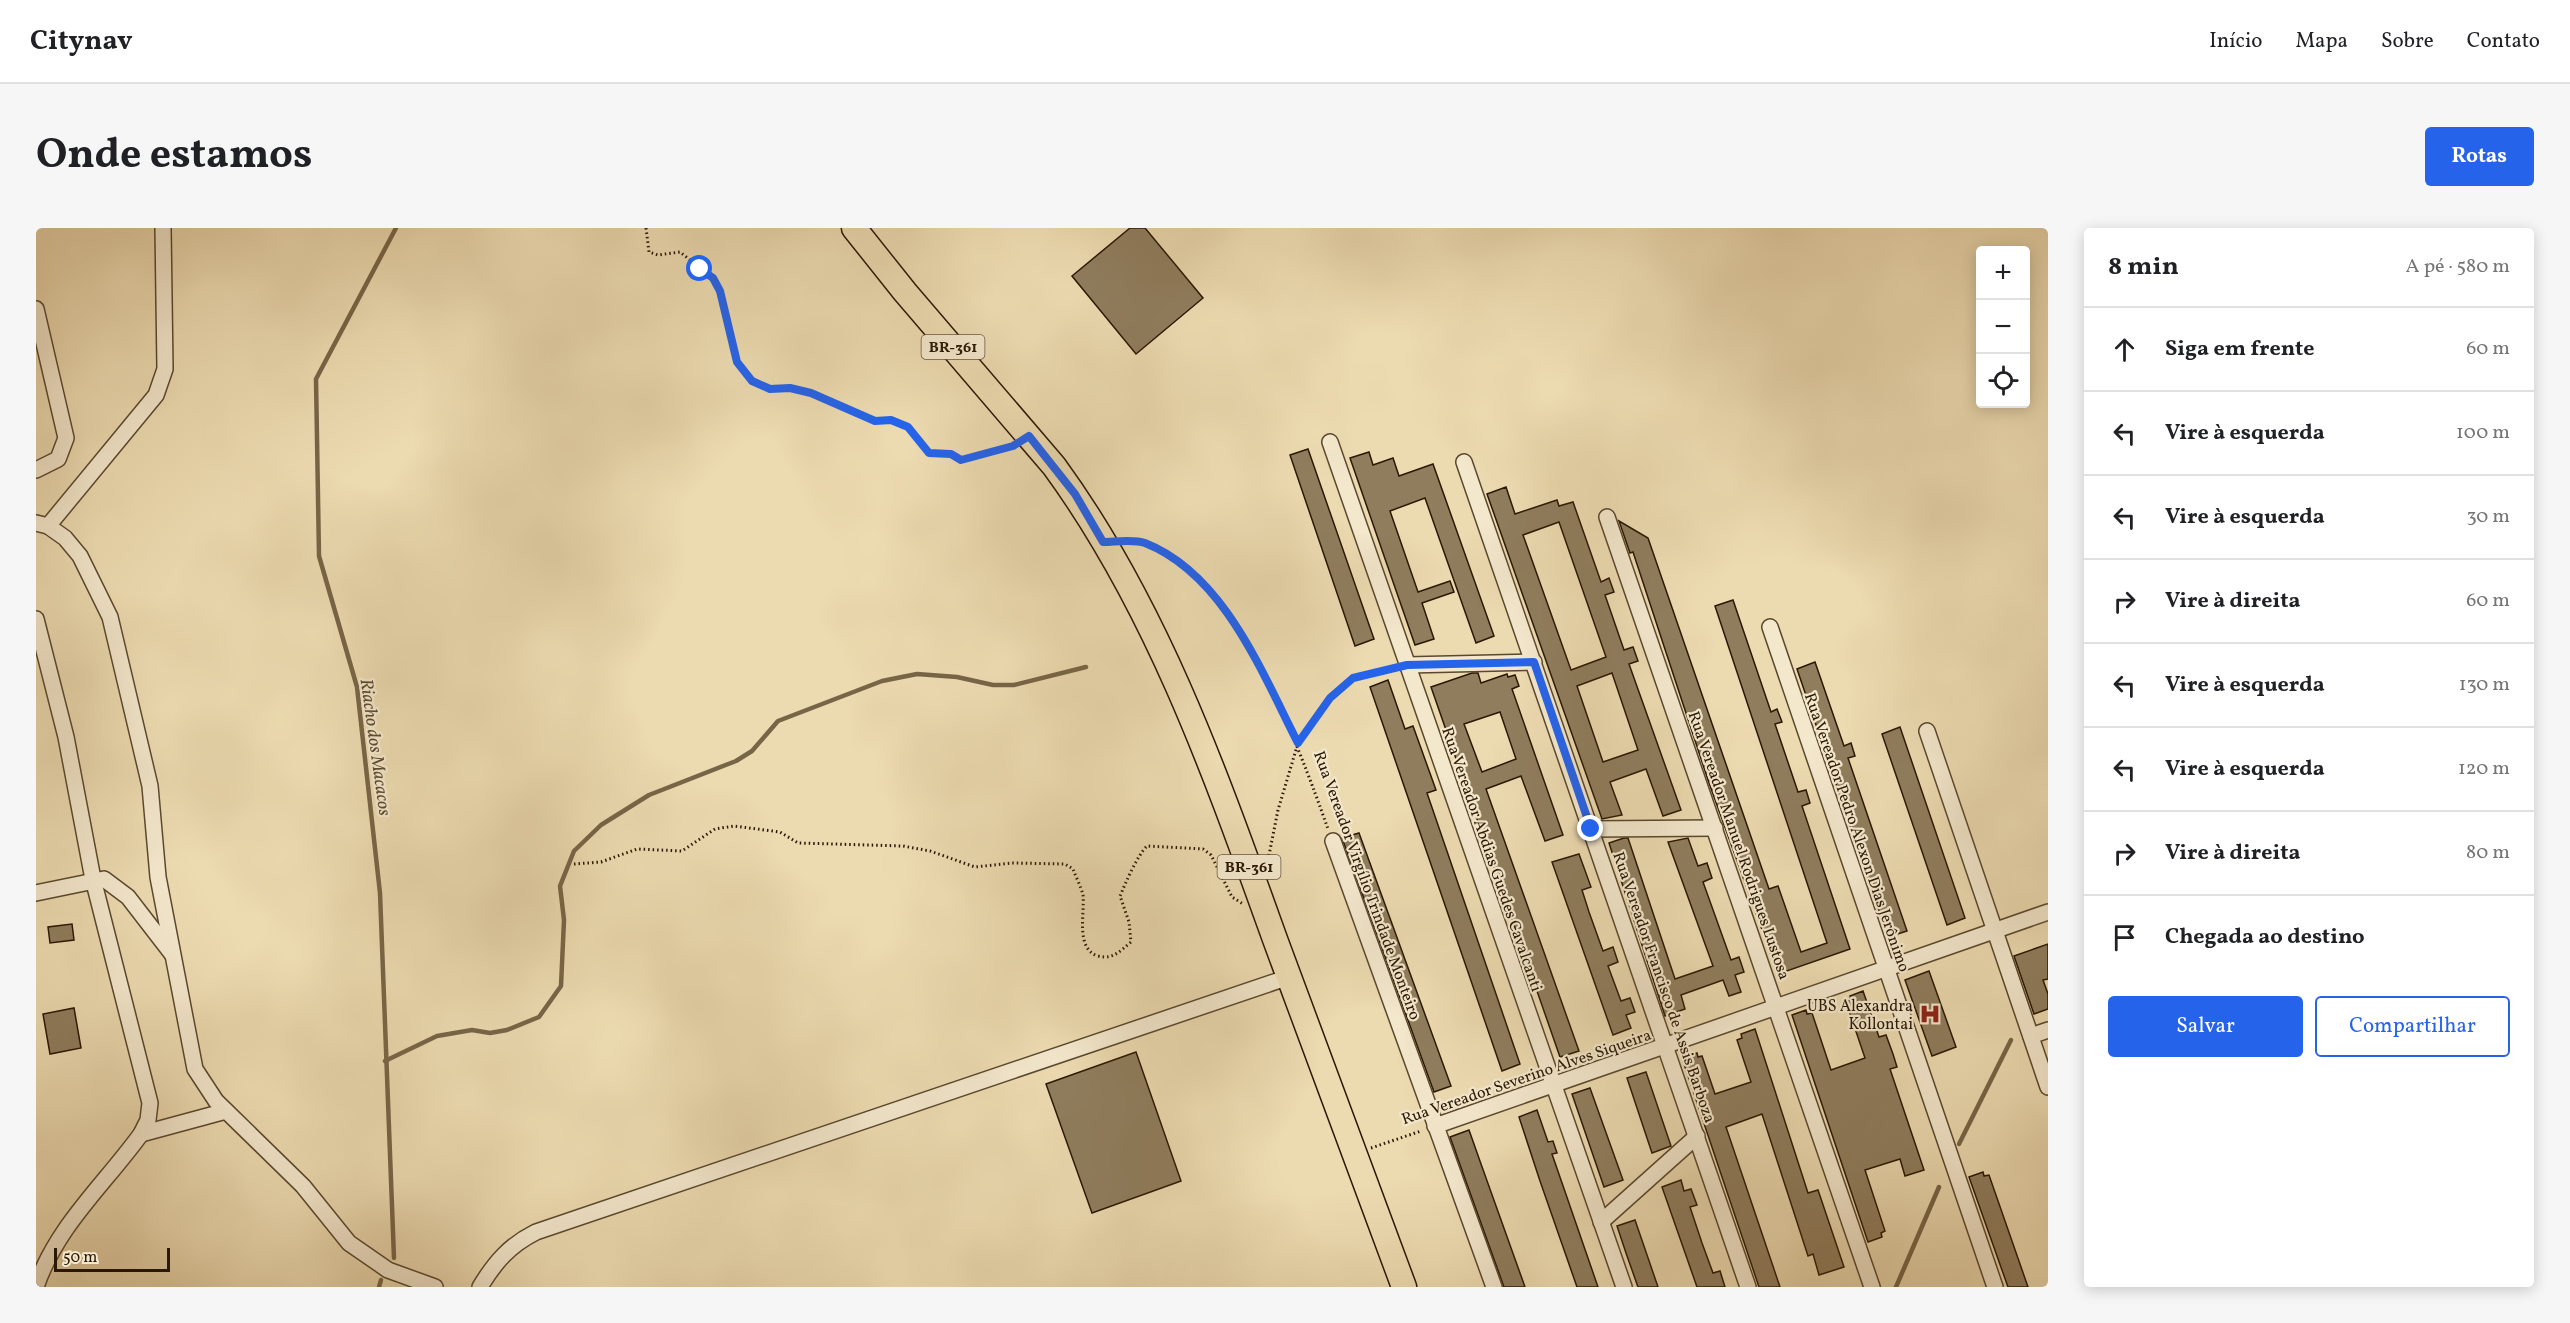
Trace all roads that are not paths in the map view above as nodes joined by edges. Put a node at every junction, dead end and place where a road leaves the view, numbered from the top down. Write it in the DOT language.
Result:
graph roads {
  1 [pos="163,228"];
  2 [pos="854,228"];
  3 [pos="36,309"];
  4 [pos="1330,442"];
  5 [pos="1464,462"];
  6 [pos="36,470"];
  7 [pos="1607,517"];
  8 [pos="42,524"];
  9 [pos="36,619"];
  10 [pos="1770,627"];
  11 [pos="1534,662"];
  12 [pos="1407,665"];
  13 [pos="1926,731"];
  14 [pos="1715,828"];
  15 [pos="1591,829"];
  16 [pos="1333,842"];
  17 [pos="93,879"];
  18 [pos="36,893"];
  19 [pos="2048,912"];
  20 [pos="1995,930"];
  21 [pos="176,959"];
  22 [pos="1884,968"];
  23 [pos="1289,977"];
  24 [pos="1778,1006"];
  25 [pos="2048,1030"];
  26 [pos="2031,1036"];
  27 [pos="1666,1046"];
  28 [pos="1553,1085"];
  29 [pos="2048,1087"];
  30 [pos="226,1111"];
  31 [pos="1435,1126"];
  32 [pos="141,1134"];
  33 [pos="1696,1136"];
  34 [pos="1601,1222"];
  35 [pos="36,1287"];
  36 [pos="435,1287"];
  37 [pos="480,1287"];
  38 [pos="1404,1287"];
  39 [pos="1494,1287"];
  40 [pos="1624,1287"];
  41 [pos="1748,1287"];
  42 [pos="1872,1287"];
  43 [pos="1995,1287"];
  1 -- 8 [label="street"];
  2 -- 23 [label="main road, BR-361"];
  3 -- 6 [label="street"];
  4 -- 12 [label="street, Rua Vereador Abdias Guedes Cavalcanti"];
  5 -- 11 [label="street, Rua Vereador Francisco de Assis Barboza"];
  7 -- 14 [label="street, Rua Vereador Manuel Rodrigues Lustosa"];
  8 -- 21 [label="street"];
  9 -- 17 [label="street"];
  10 -- 22 [label="street, Rua Vereador Pedro Alexon Dias Jerônimo"];
  11 -- 12 [label="street"];
  11 -- 15 [label="street, Rua Vereador Francisco de Assis Barboza"];
  12 -- 28 [label="street, Rua Vereador Abdias Guedes Cavalcanti"];
  13 -- 20 [label="street"];
  14 -- 15 [label="street"];
  14 -- 24 [label="street, Rua Vereador Manuel Rodrigues Lustosa"];
  15 -- 27 [label="street, Rua Vereador Francisco de Assis Barboza"];
  16 -- 31 [label="street, Rua Vereador Virgílio Trindade Monteiro"];
  17 -- 18 [label="street"];
  17 -- 21 [label="street"];
  17 -- 32 [label="street"];
  19 -- 20 [label="street, Rua Vereador Severino Alves Siqueira"];
  20 -- 22 [label="street, Rua Vereador Severino Alves Siqueira"];
  20 -- 26 [label="street"];
  21 -- 30 [label="street"];
  22 -- 24 [label="street, Rua Vereador Severino Alves Siqueira"];
  22 -- 43 [label="street, Rua Vereador Pedro Alexon Dias Jerônimo"];
  23 -- 37 [label="street"];
  23 -- 38 [label="main road, BR-361"];
  24 -- 27 [label="street, Rua Vereador Severino Alves Siqueira"];
  24 -- 42 [label="street, Rua Vereador Manuel Rodrigues Lustosa"];
  25 -- 26 [label="street"];
  26 -- 29 [label="street"];
  27 -- 28 [label="street, Rua Vereador Severino Alves Siqueira"];
  27 -- 33 [label="street, Rua Vereador Francisco de Assis Barboza"];
  28 -- 31 [label="street, Rua Vereador Severino Alves Siqueira"];
  28 -- 34 [label="street, Rua Vereador Abdias Guedes Cavalcanti"];
  30 -- 32 [label="street"];
  30 -- 36 [label="street"];
  31 -- 39 [label="street, Rua Vereador Virgílio Trindade Monteiro"];
  32 -- 35 [label="street"];
  33 -- 34 [label="street"];
  33 -- 41 [label="street, Rua Vereador Francisco de Assis Barboza"];
  34 -- 40 [label="street, Rua Vereador Abdias Guedes Cavalcanti"];
}
